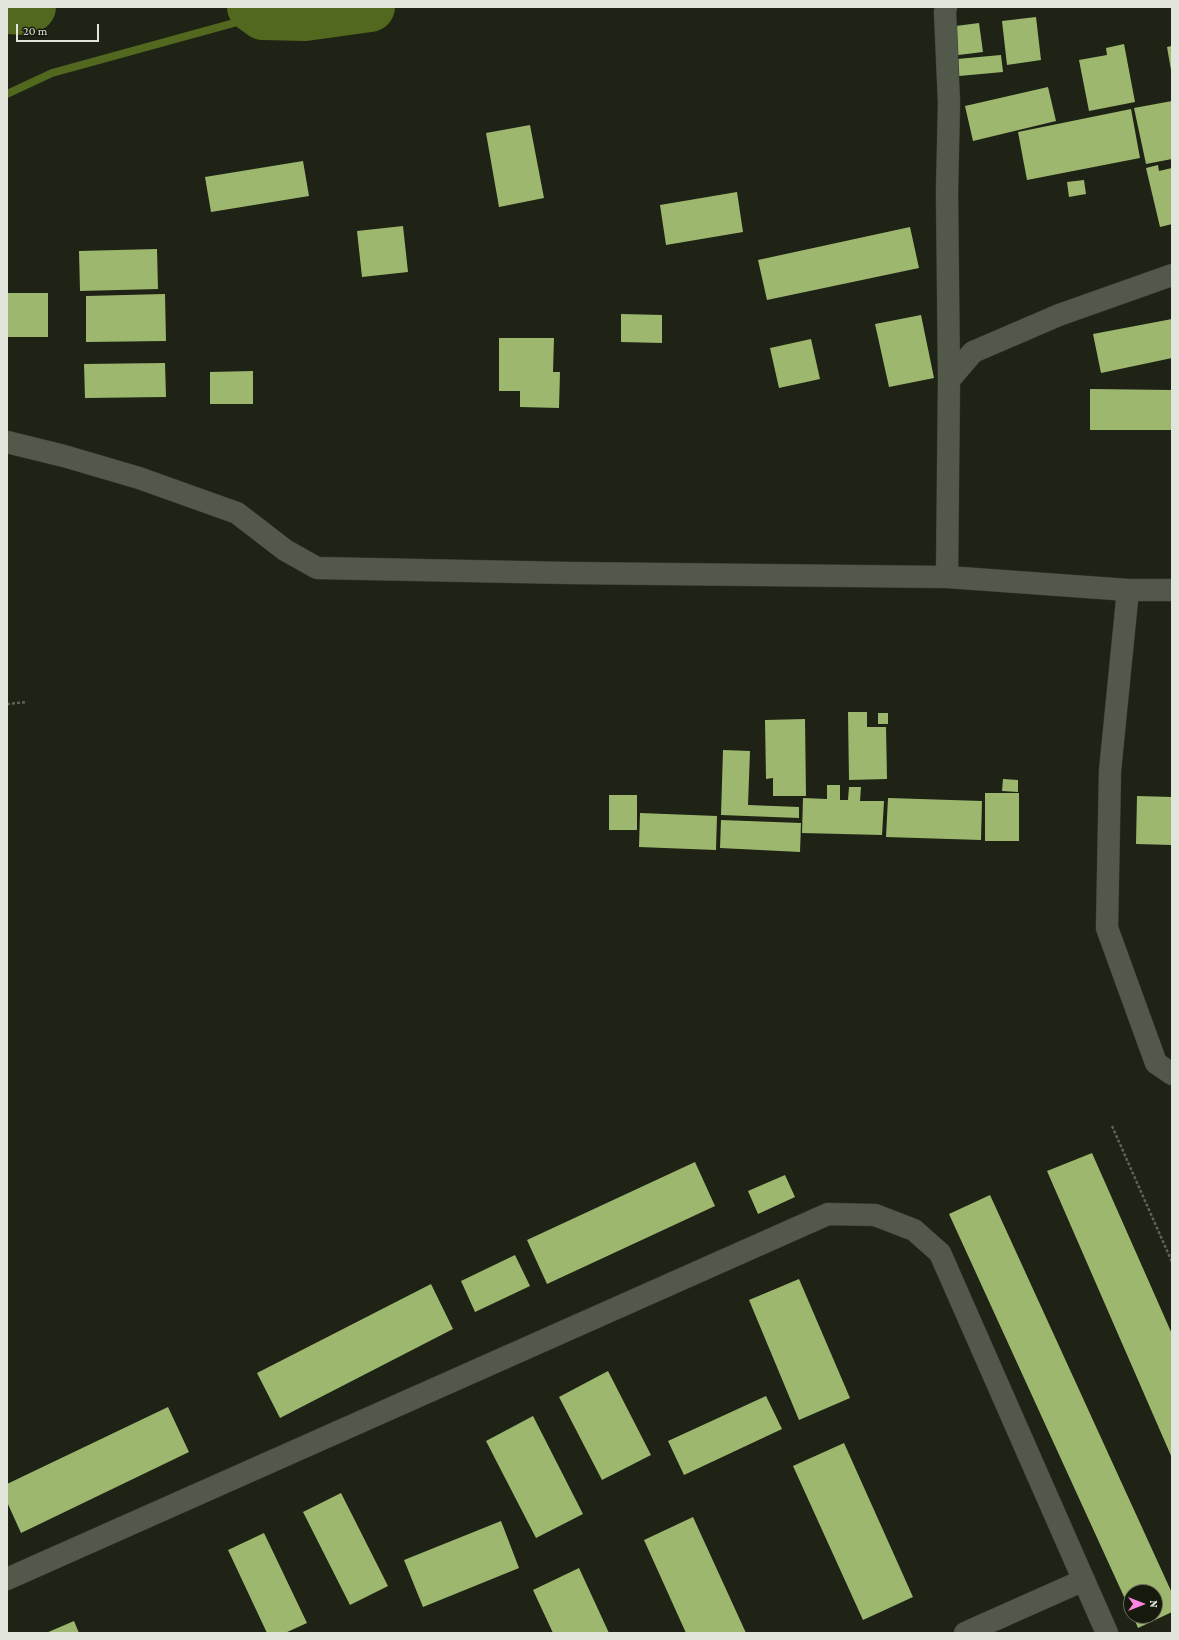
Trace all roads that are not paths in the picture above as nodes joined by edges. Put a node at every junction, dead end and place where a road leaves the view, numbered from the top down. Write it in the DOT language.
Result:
graph roads {
  1 [pos="946,7"];
  2 [pos="1172,275"];
  3 [pos="949,380"];
  4 [pos="7,442"];
  5 [pos="947,577"];
  6 [pos="1128,590"];
  7 [pos="1172,590"];
  8 [pos="1172,1074"];
  9 [pos="7,1579"];
  10 [pos="1084,1580"];
  11 [pos="965,1633"];
  12 [pos="1107,1633"];
  1 -- 3 [label="street"];
  2 -- 3 [label="street"];
  3 -- 5 [label="street"];
  4 -- 5 [label="street"];
  5 -- 6 [label="street"];
  6 -- 7 [label="street"];
  6 -- 8 [label="street"];
  9 -- 10 [label="street"];
  10 -- 11 [label="street"];
  10 -- 12 [label="street"];
}
